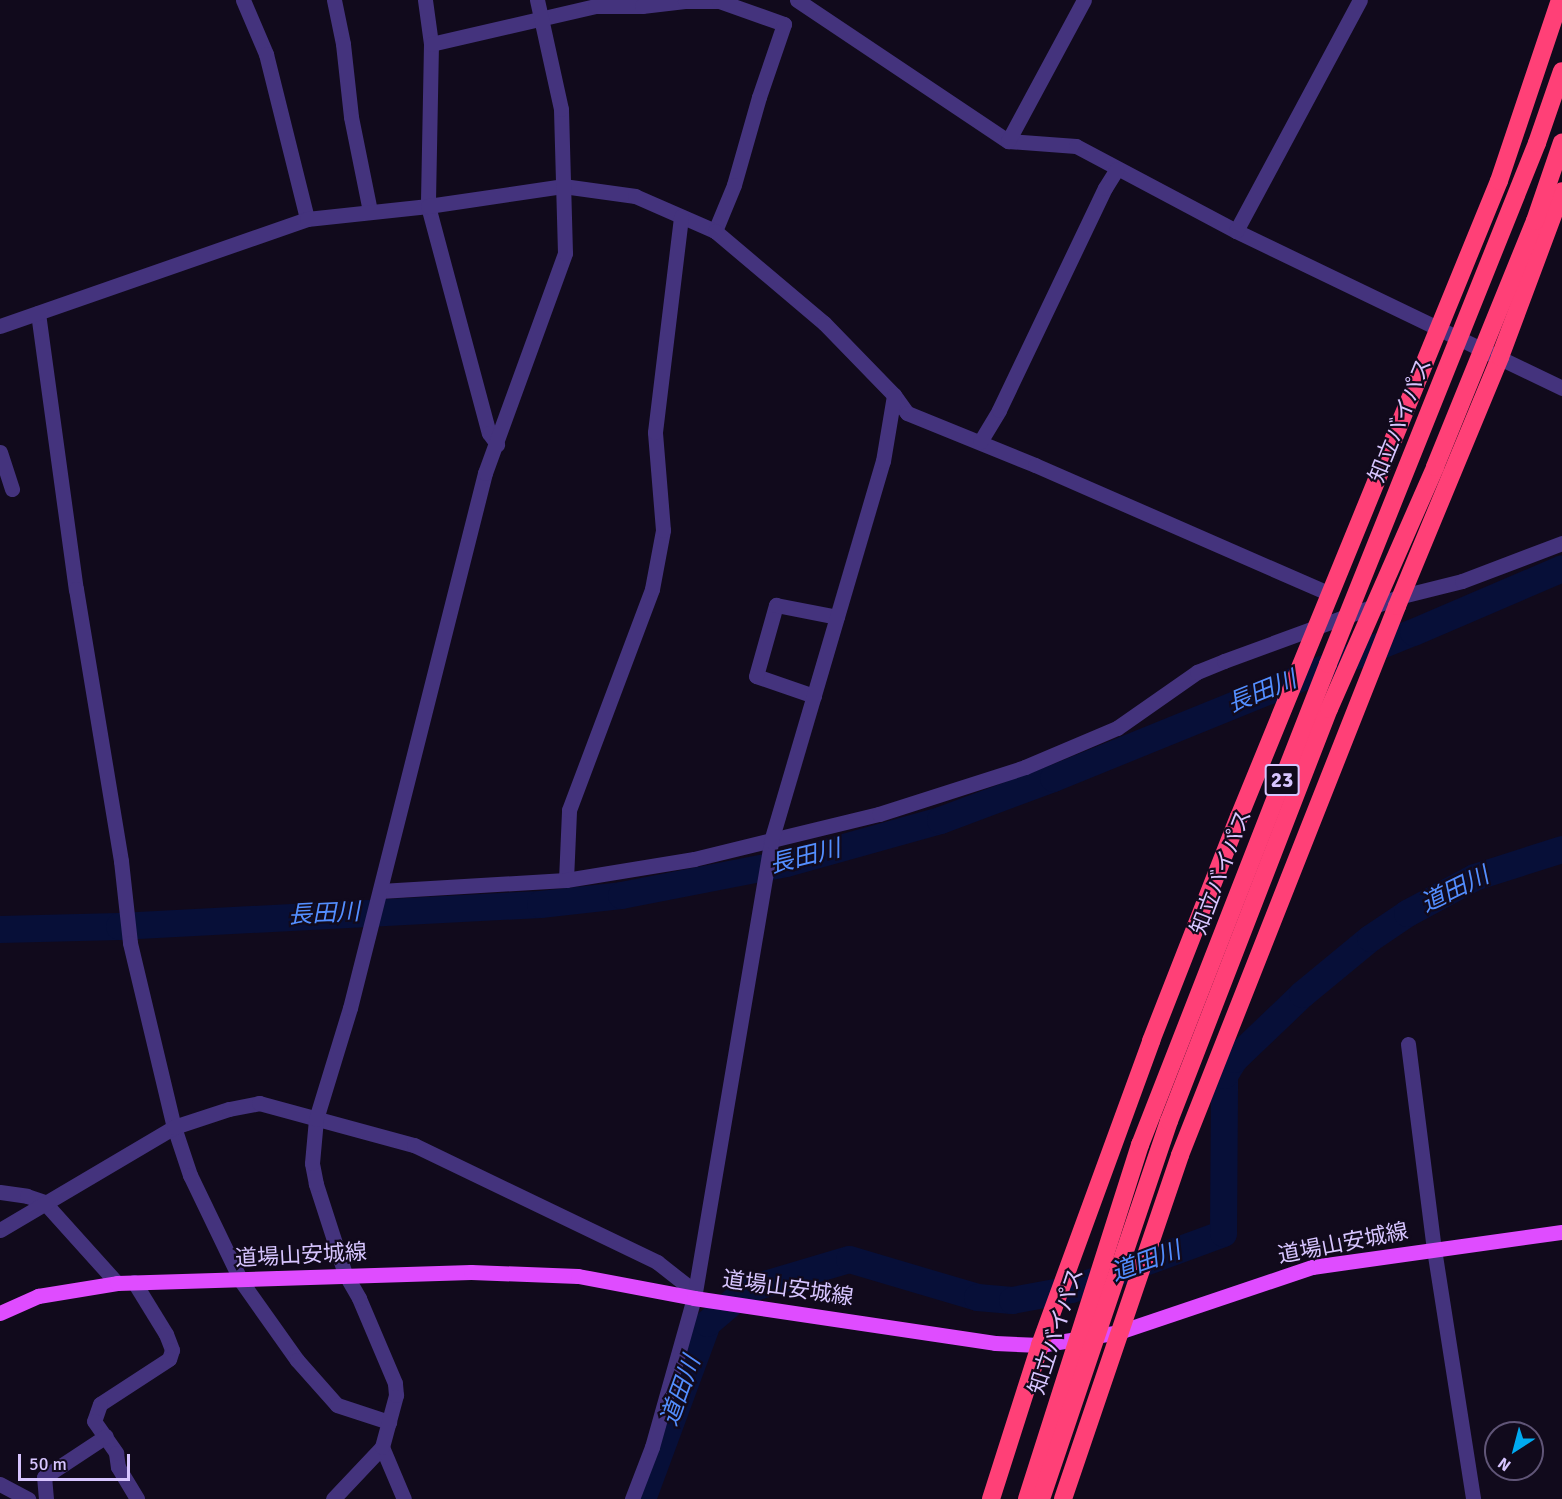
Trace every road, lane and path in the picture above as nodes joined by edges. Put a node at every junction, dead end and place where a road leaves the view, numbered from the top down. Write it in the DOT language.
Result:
graph roads {
  1 [pos="243,0"];
  2 [pos="334,0"];
  3 [pos="425,0"];
  4 [pos="537,0"];
  5 [pos="1084,0"];
  6 [pos="1360,0"];
  7 [pos="1560,0"];
  8 [pos="799,1"];
  9 [pos="541,19"];
  10 [pos="431,44"];
  11 [pos="1562,71"];
  12 [pos="1008,141"];
  13 [pos="1562,142"];
  14 [pos="1117,169"];
  15 [pos="563,186"];
  16 [pos="1562,191"];
  17 [pos="428,206"];
  18 [pos="370,211"];
  19 [pos="681,216"];
  20 [pos="307,219"];
  21 [pos="715,231"];
  22 [pos="1236,231"];
  23 [pos="38,313"];
  24 [pos="0,326"];
  25 [pos="1439,328"];
  26 [pos="1500,357"];
  27 [pos="1562,388"];
  28 [pos="894,395"];
  29 [pos="980,442"];
  30 [pos="497,444"];
  31 [pos="0,452"];
  32 [pos="12,489"];
  33 [pos="1562,543"];
  34 [pos="1330,594"];
  35 [pos="1399,601"];
  36 [pos="837,616"];
  37 [pos="1315,629"];
  38 [pos="813,696"];
  39 [pos="771,841"];
  40 [pos="566,880"];
  41 [pos="380,891"];
  42 [pos="1408,1044"];
  43 [pos="316,1119"];
  44 [pos="174,1127"];
  45 [pos="0,1192"];
  46 [pos="44,1202"];
  47 [pos="0,1230"];
  48 [pos="1562,1232"];
  49 [pos="1434,1250"];
  50 [pos="345,1274"];
  51 [pos="241,1281"];
  52 [pos="134,1282"];
  53 [pos="117,1283"];
  54 [pos="694,1294"];
  55 [pos="0,1313"];
  56 [pos="1119,1332"];
  57 [pos="1040,1345"];
  58 [pos="389,1422"];
  59 [pos="106,1436"];
  60 [pos="382,1446"];
  61 [pos="0,1484"];
  62 [pos="28,1499"];
  63 [pos="46,1499"];
  64 [pos="137,1499"];
  65 [pos="333,1499"];
  66 [pos="404,1499"];
  67 [pos="632,1499"];
  68 [pos="992,1499"];
  69 [pos="1027,1499"];
  70 [pos="1041,1499"];
  71 [pos="1063,1499"];
  72 [pos="1473,1499"];
  1 -- 20 [label="street"];
  2 -- 18 [label="street"];
  3 -- 10 [label="street"];
  4 -- 9 [label="street"];
  5 -- 12 [label="street"];
  6 -- 22 [label="street"];
  7 -- 25 [label="highway, 23"];
  8 -- 12 [label="street"];
  9 -- 10 [label="street"];
  9 -- 15 [label="street"];
  9 -- 21 [label="street"];
  10 -- 17 [label="street"];
  11 -- 69 [label="highway, 知立バイパス / 23, bridge"];
  12 -- 14 [label="street"];
  13 -- 70 [label="highway, 知立バイパス / 23, bridge"];
  14 -- 22 [label="street"];
  14 -- 29 [label="street"];
  15 -- 17 [label="street"];
  15 -- 19 [label="street"];
  15 -- 30 [label="street"];
  16 -- 26 [label="highway, 23"];
  17 -- 18 [label="street"];
  17 -- 30 [label="street"];
  18 -- 20 [label="street"];
  19 -- 21 [label="street"];
  19 -- 40 [label="street"];
  20 -- 23 [label="street"];
  21 -- 28 [label="street"];
  22 -- 25 [label="street"];
  23 -- 24 [label="street"];
  23 -- 44 [label="street"];
  25 -- 26 [label="street"];
  25 -- 34 [label="highway, 23"];
  26 -- 27 [label="street"];
  26 -- 35 [label="highway, 23"];
  28 -- 29 [label="street"];
  28 -- 36 [label="street"];
  29 -- 34 [label="street"];
  30 -- 41 [label="street"];
  31 -- 32 [label="street"];
  33 -- 35 [label="street"];
  34 -- 37 [label="highway, 23"];
  35 -- 37 [label="street"];
  35 -- 56 [label="highway, 23"];
  36 -- 38 [label="street"];
  36 -- 38 [label="street"];
  37 -- 39 [label="street"];
  37 -- 57 [label="highway, 23"];
  38 -- 39 [label="street"];
  39 -- 40 [label="street"];
  39 -- 54 [label="street"];
  40 -- 41 [label="street"];
  41 -- 43 [label="street"];
  42 -- 49 [label="street"];
  43 -- 44 [label="street"];
  43 -- 50 [label="street"];
  43 -- 54 [label="street"];
  44 -- 46 [label="street"];
  44 -- 51 [label="street"];
  45 -- 46 [label="street"];
  46 -- 47 [label="street"];
  46 -- 53 [label="street"];
  48 -- 49 [label="main road, 道場山安城線"];
  49 -- 56 [label="main road, 道場山安城線"];
  49 -- 72 [label="street"];
  50 -- 51 [label="main road, 道場山安城線"];
  50 -- 54 [label="main road, 道場山安城線"];
  50 -- 58 [label="street"];
  51 -- 52 [label="main road, 道場山安城線"];
  51 -- 58 [label="street"];
  52 -- 53 [label="main road, 道場山安城線"];
  52 -- 59 [label="street"];
  53 -- 55 [label="main road, 道場山安城線"];
  54 -- 57 [label="main road, 道場山安城線"];
  54 -- 67 [label="street"];
  56 -- 57 [label="main road, 道場山安城線"];
  56 -- 71 [label="highway, 23"];
  57 -- 68 [label="highway, 23"];
  58 -- 60 [label="street"];
  59 -- 63 [label="street"];
  59 -- 64 [label="street"];
  60 -- 65 [label="street"];
  60 -- 66 [label="street"];
  61 -- 62 [label="street"];
}
